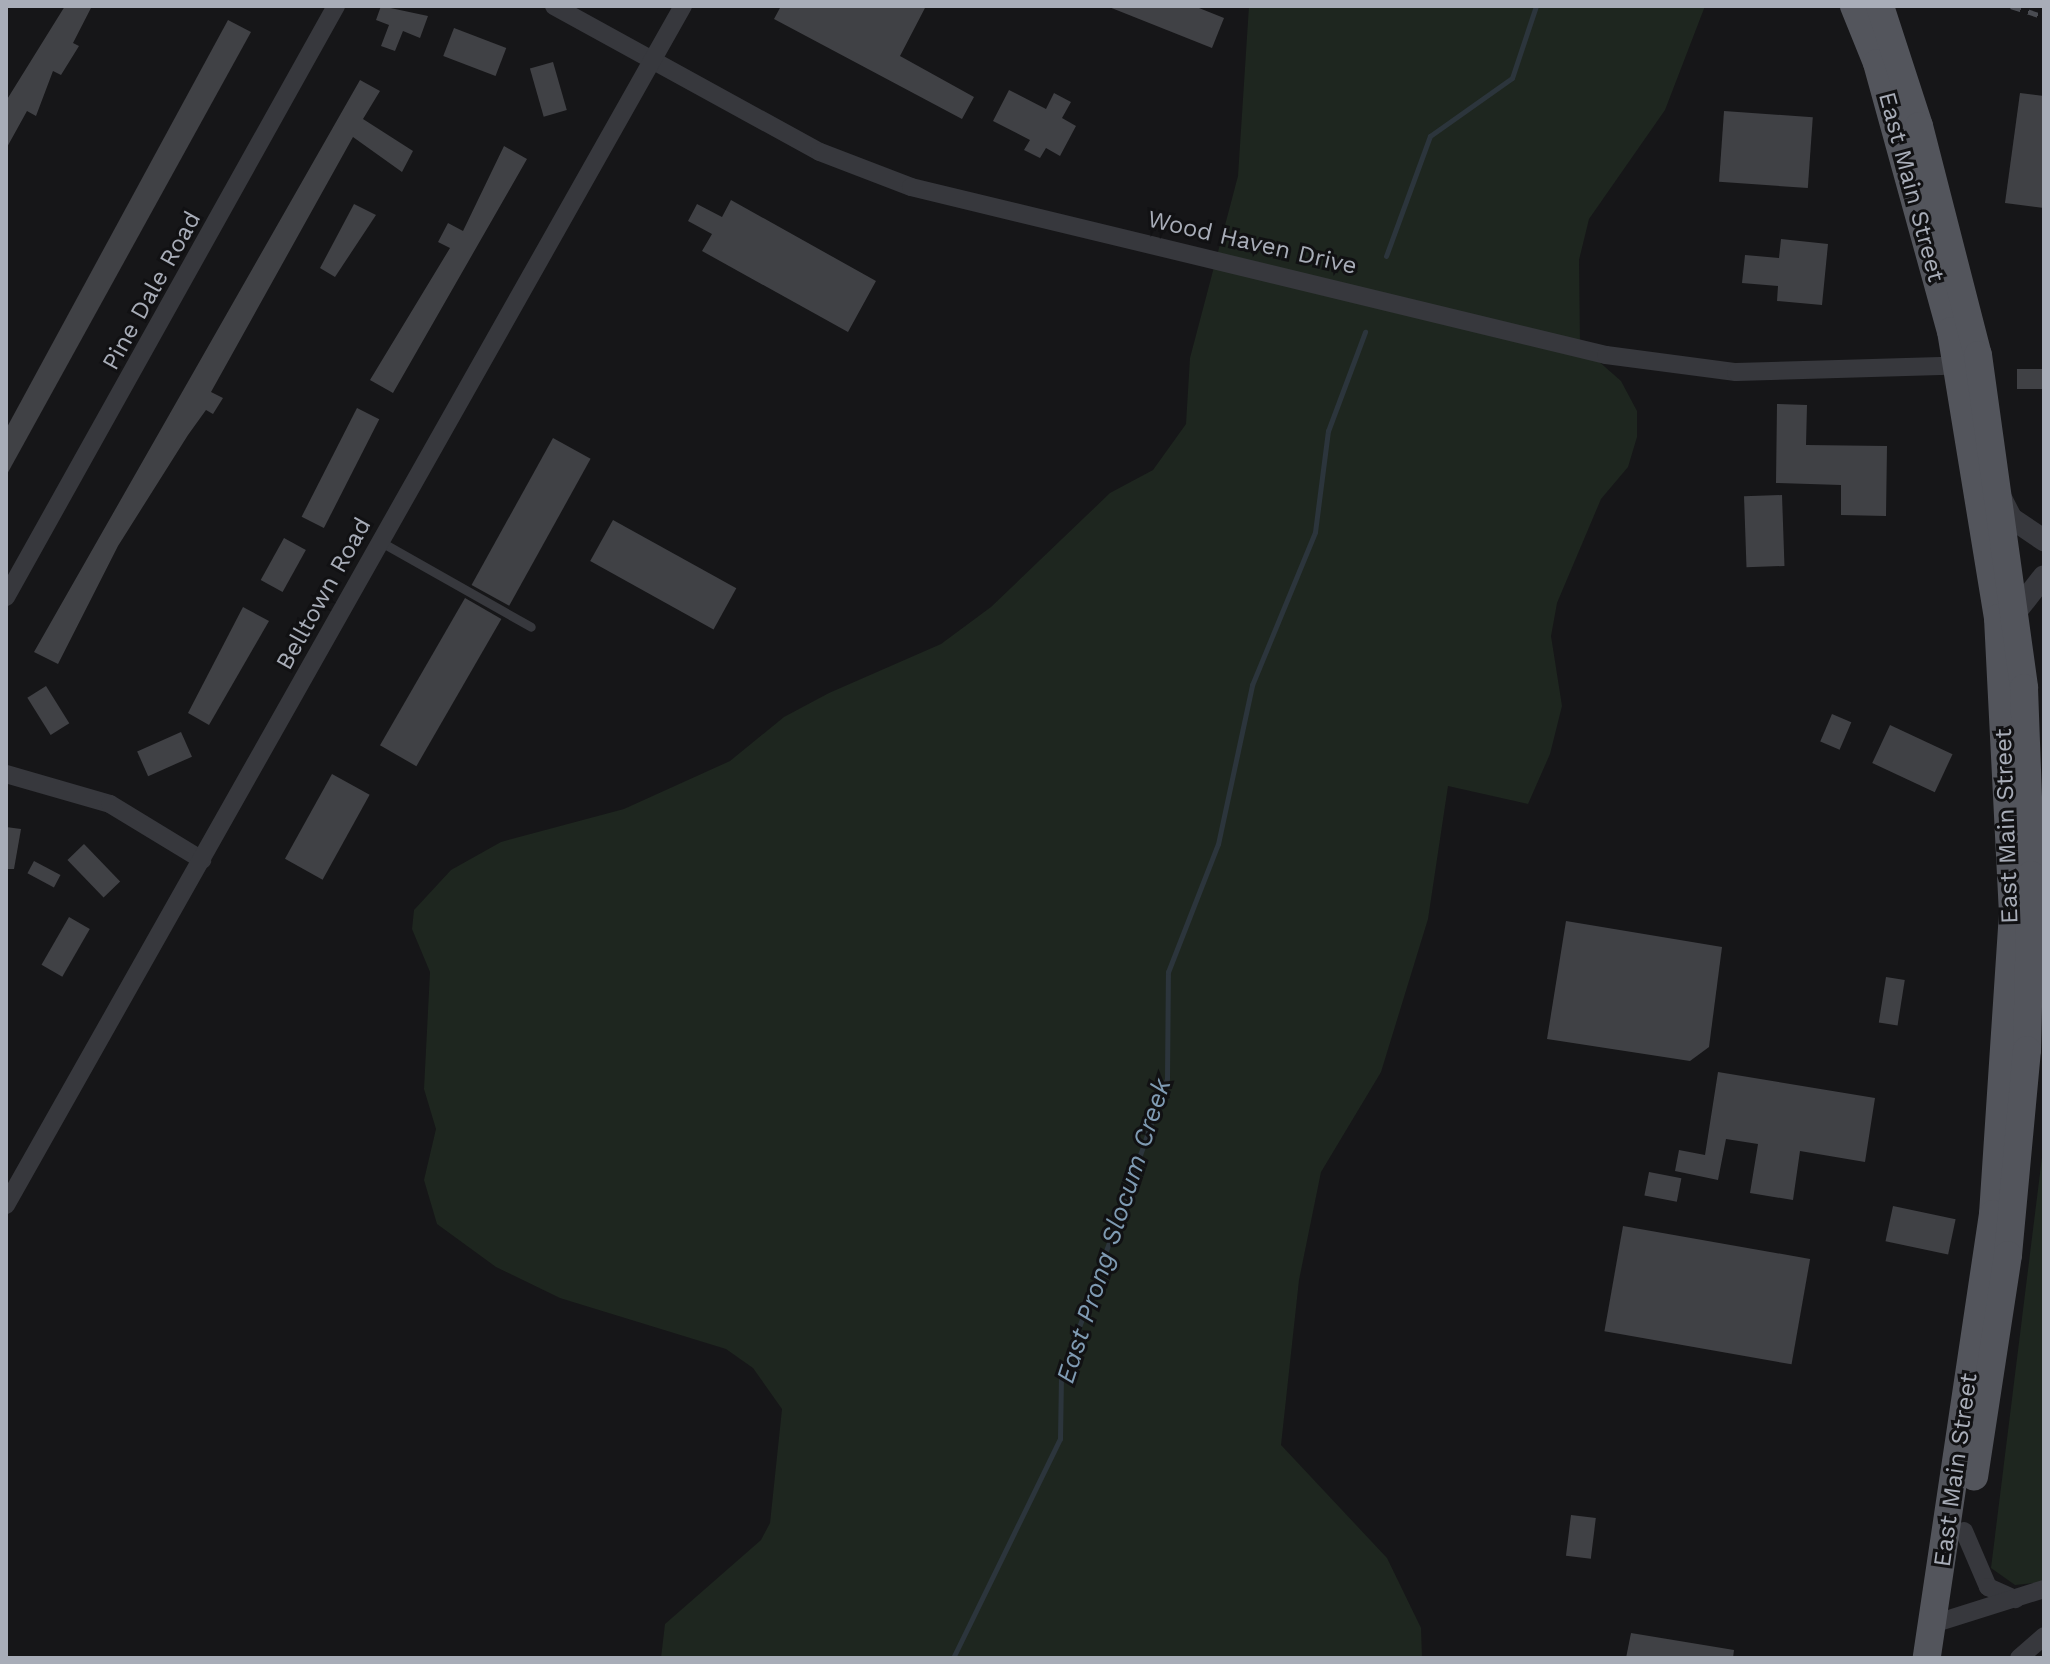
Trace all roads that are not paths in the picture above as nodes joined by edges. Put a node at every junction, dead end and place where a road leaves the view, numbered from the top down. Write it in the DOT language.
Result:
graph roads {
  1 [pos="336,6"];
  2 [pos="554,6"];
  3 [pos="683,6"];
  4 [pos="1854,6"];
  5 [pos="1880,6"];
  6 [pos="653,58"];
  7 [pos="1968,365"];
  8 [pos="2002,500"];
  9 [pos="2044,540"];
  10 [pos="381,542"];
  11 [pos="2044,576"];
  12 [pos="6,597"];
  13 [pos="2016,611"];
  14 [pos="531,627"];
  15 [pos="1999,635"];
  16 [pos="6,774"];
  17 [pos="202,860"];
  18 [pos="2044,972"];
  19 [pos="2025,1053"];
  20 [pos="6,1205"];
  21 [pos="1964,1531"];
  22 [pos="2044,1589"];
  23 [pos="2015,1599"];
  24 [pos="1941,1621"];
  25 [pos="2044,1636"];
  26 [pos="1927,1658"];
  27 [pos="1934,1658"];
  28 [pos="1943,1658"];
  29 [pos="2019,1658"];
  1 -- 12 [label="street, Pine Dale Road"];
  2 -- 6 [label="street, Wood Haven Drive"];
  3 -- 6 [label="street, Belltown Road"];
  4 -- 7 [label="main road, East Main Street"];
  5 -- 7 [label="main road, East Main Street"];
  6 -- 7 [label="street, Wood Haven Drive"];
  6 -- 10 [label="street, Belltown Road"];
  7 -- 8 [label="main road, East Main Street"];
  7 -- 15 [label="main road, East Main Street"];
  8 -- 9 [label="street"];
  8 -- 13 [label="main road, East Main Street"];
  10 -- 14 [label="lane"];
  10 -- 17 [label="street, Belltown Road"];
  11 -- 13 [label="street"];
  13 -- 15 [label="street"];
  13 -- 19 [label="main road, East Main Street"];
  15 -- 19 [label="main road, East Main Street"];
  16 -- 17 [label="street"];
  17 -- 20 [label="street, Belltown Road"];
  18 -- 19 [label="street"];
  19 -- 21 [label="main road, East Main Street"];
  19 -- 24 [label="main road, East Main Street"];
  21 -- 23 [label="street"];
  21 -- 24 [label="main road, East Main Street"];
  22 -- 23 [label="street"];
  23 -- 24 [label="street"];
  24 -- 26 [label="main road, East Main Street"];
  24 -- 28 [label="main road, East Main Street"];
  25 -- 29 [label="street"];
  26 -- 27 [label="street"];
}
